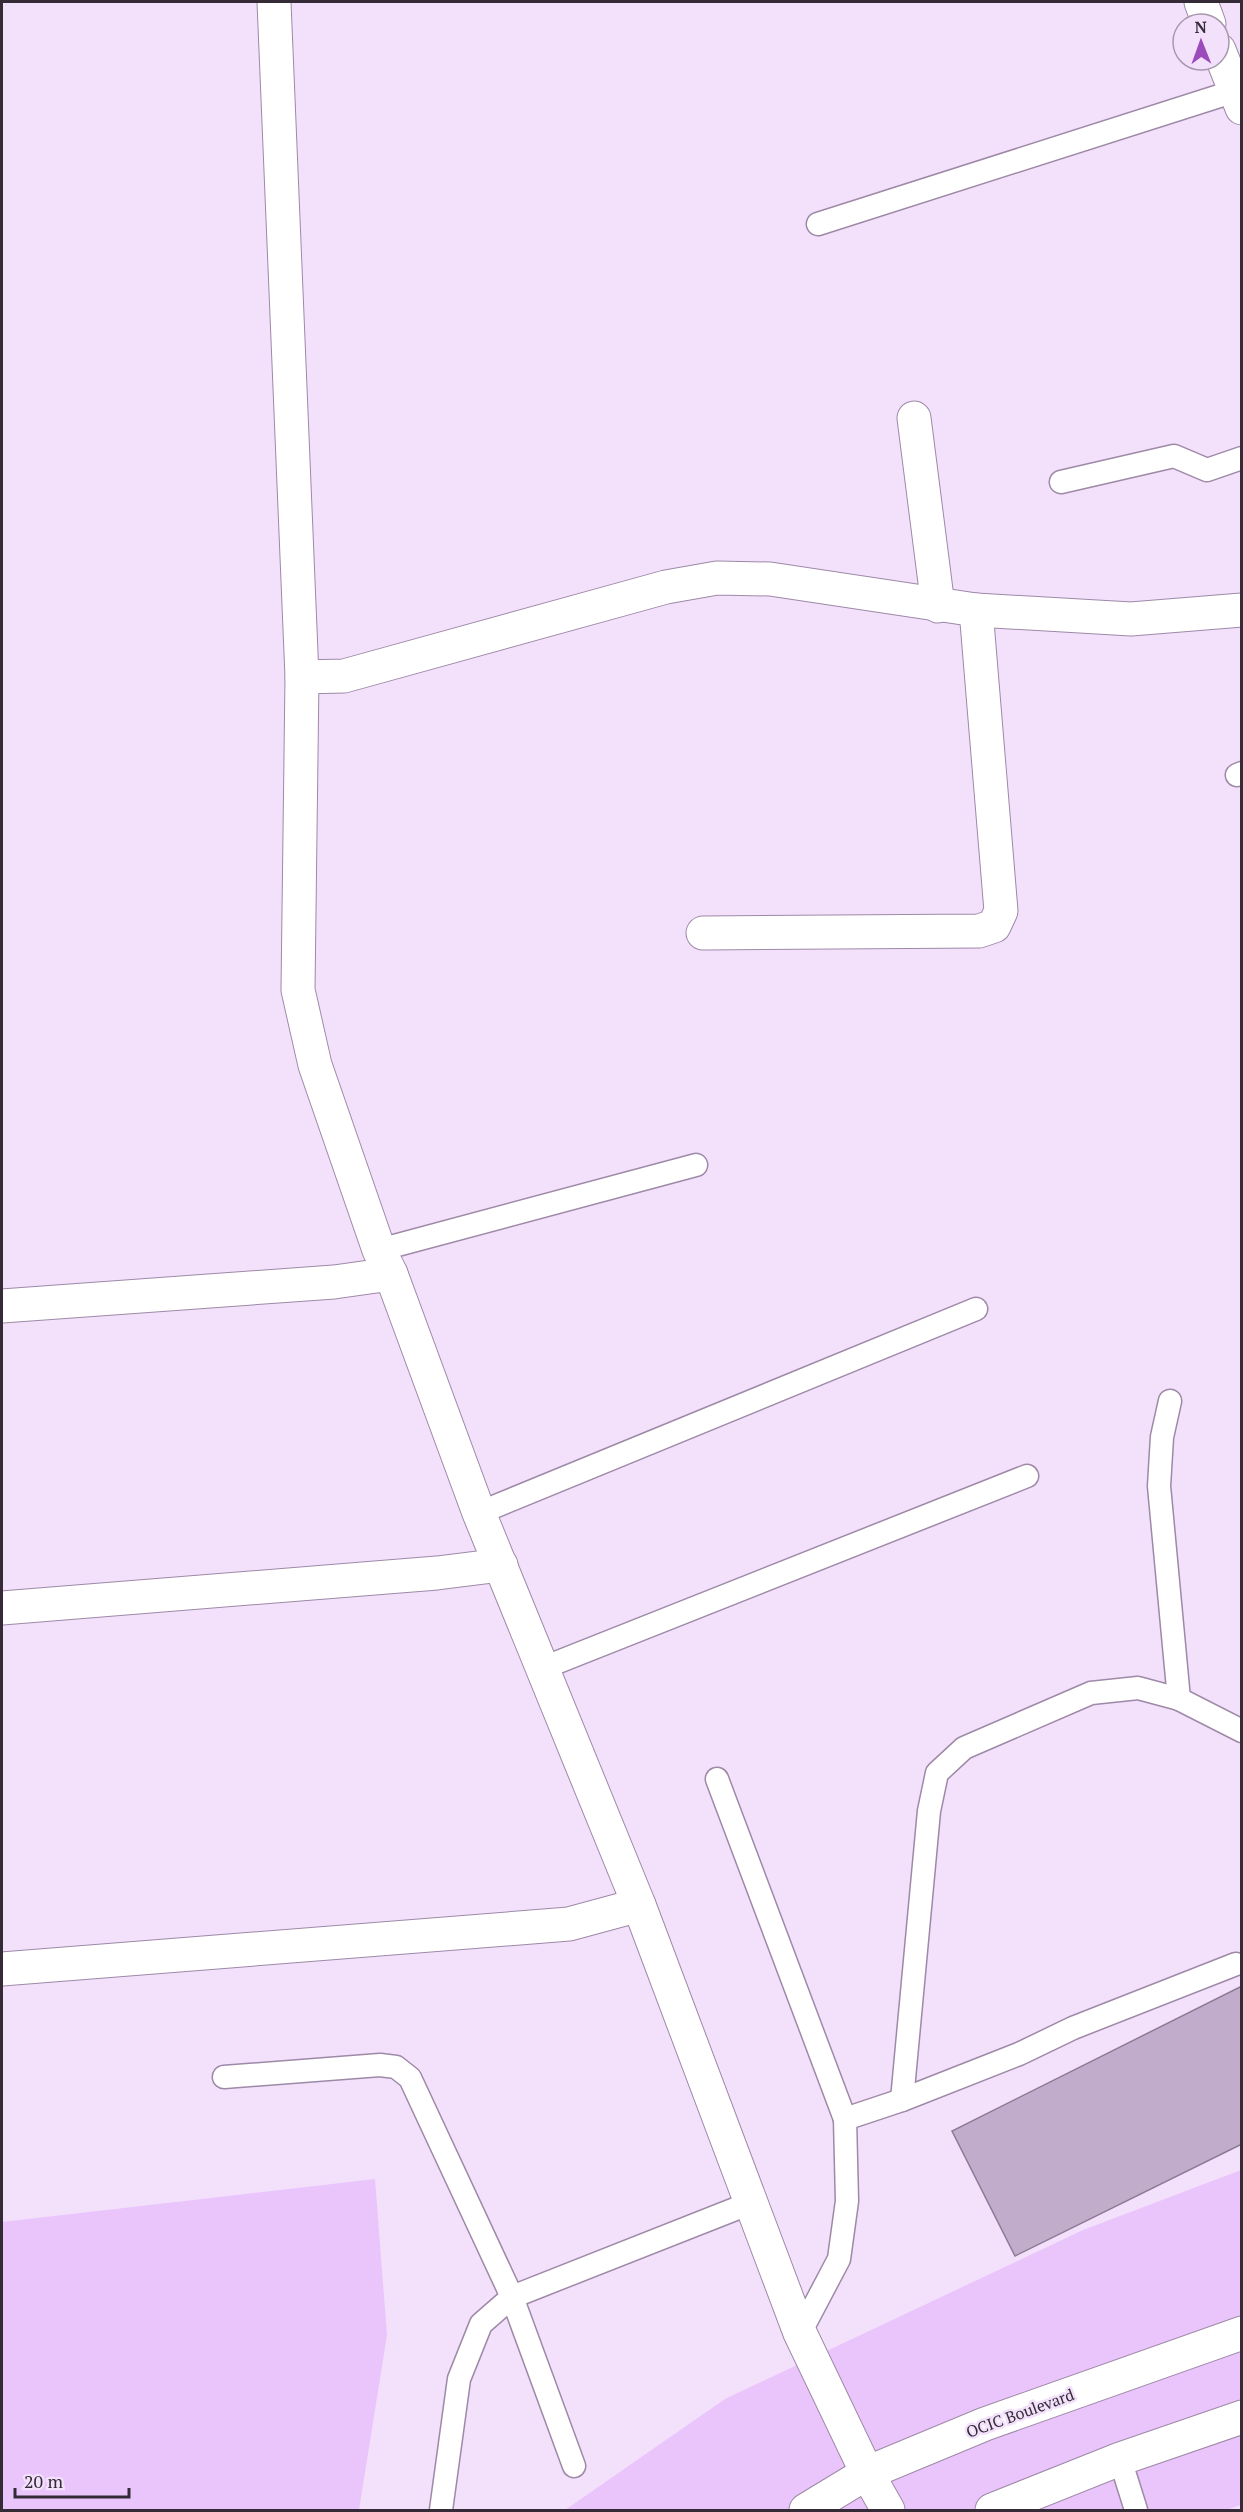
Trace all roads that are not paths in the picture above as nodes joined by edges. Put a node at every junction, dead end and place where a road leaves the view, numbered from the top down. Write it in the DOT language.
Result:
graph roads {
  1 [pos="274,2"];
  2 [pos="1229,72"];
  3 [pos="1239,96"];
  4 [pos="819,224"];
  5 [pos="914,418"];
  6 [pos="1242,458"];
  7 [pos="1061,482"];
  8 [pos="938,606"];
  9 [pos="976,610"];
  10 [pos="1242,610"];
  11 [pos="302,676"];
  12 [pos="703,933"];
  13 [pos="696,1165"];
  14 [pos="385,1262"];
  15 [pos="2,1306"];
  16 [pos="976,1309"];
  17 [pos="1170,1401"];
  18 [pos="1027,1476"];
  19 [pos="479,1513"];
  20 [pos="501,1565"];
  21 [pos="2,1608"];
  22 [pos="543,1668"];
  23 [pos="1179,1699"];
  24 [pos="1242,1731"];
  25 [pos="717,1779"];
  26 [pos="639,1905"];
  27 [pos="1236,1964"];
  28 [pos="2,1969"];
  29 [pos="224,2077"];
  30 [pos="902,2100"];
  31 [pos="845,2119"];
  32 [pos="753,2202"];
  33 [pos="512,2297"];
  34 [pos="800,2333"];
  35 [pos="1242,2334"];
  36 [pos="1242,2417"];
  37 [pos="1120,2459"];
  38 [pos="574,2466"];
  39 [pos="867,2473"];
  40 [pos="441,2511"];
  41 [pos="806,2511"];
  42 [pos="888,2511"];
  43 [pos="992,2511"];
  44 [pos="1136,2511"];
  1 -- 11 [label="main road"];
  2 -- 3 [label="main road"];
  3 -- 4 [label="lane"];
  5 -- 8 [label="main road"];
  6 -- 7 [label="lane"];
  8 -- 9 [label="main road"];
  8 -- 11 [label="main road"];
  9 -- 10 [label="main road"];
  9 -- 12 [label="main road"];
  11 -- 14 [label="main road"];
  13 -- 14 [label="lane"];
  14 -- 15 [label="main road"];
  14 -- 19 [label="main road"];
  16 -- 19 [label="lane"];
  17 -- 23 [label="lane"];
  18 -- 22 [label="lane"];
  19 -- 20 [label="main road"];
  20 -- 21 [label="main road"];
  20 -- 22 [label="main road"];
  22 -- 26 [label="main road"];
  23 -- 24 [label="lane"];
  23 -- 30 [label="lane"];
  25 -- 31 [label="lane"];
  26 -- 28 [label="main road"];
  26 -- 32 [label="main road"];
  27 -- 30 [label="lane"];
  29 -- 33 [label="lane"];
  30 -- 31 [label="lane"];
  31 -- 34 [label="lane"];
  32 -- 33 [label="lane"];
  32 -- 34 [label="main road"];
  33 -- 38 [label="lane"];
  33 -- 40 [label="lane"];
  34 -- 39 [label="main road"];
  35 -- 39 [label="main road, OCIC Boulevard"];
  36 -- 37 [label="main road"];
  37 -- 43 [label="main road"];
  37 -- 44 [label="lane"];
  39 -- 41 [label="main road, OCIC Boulevard"];
  39 -- 42 [label="main road"];
}
